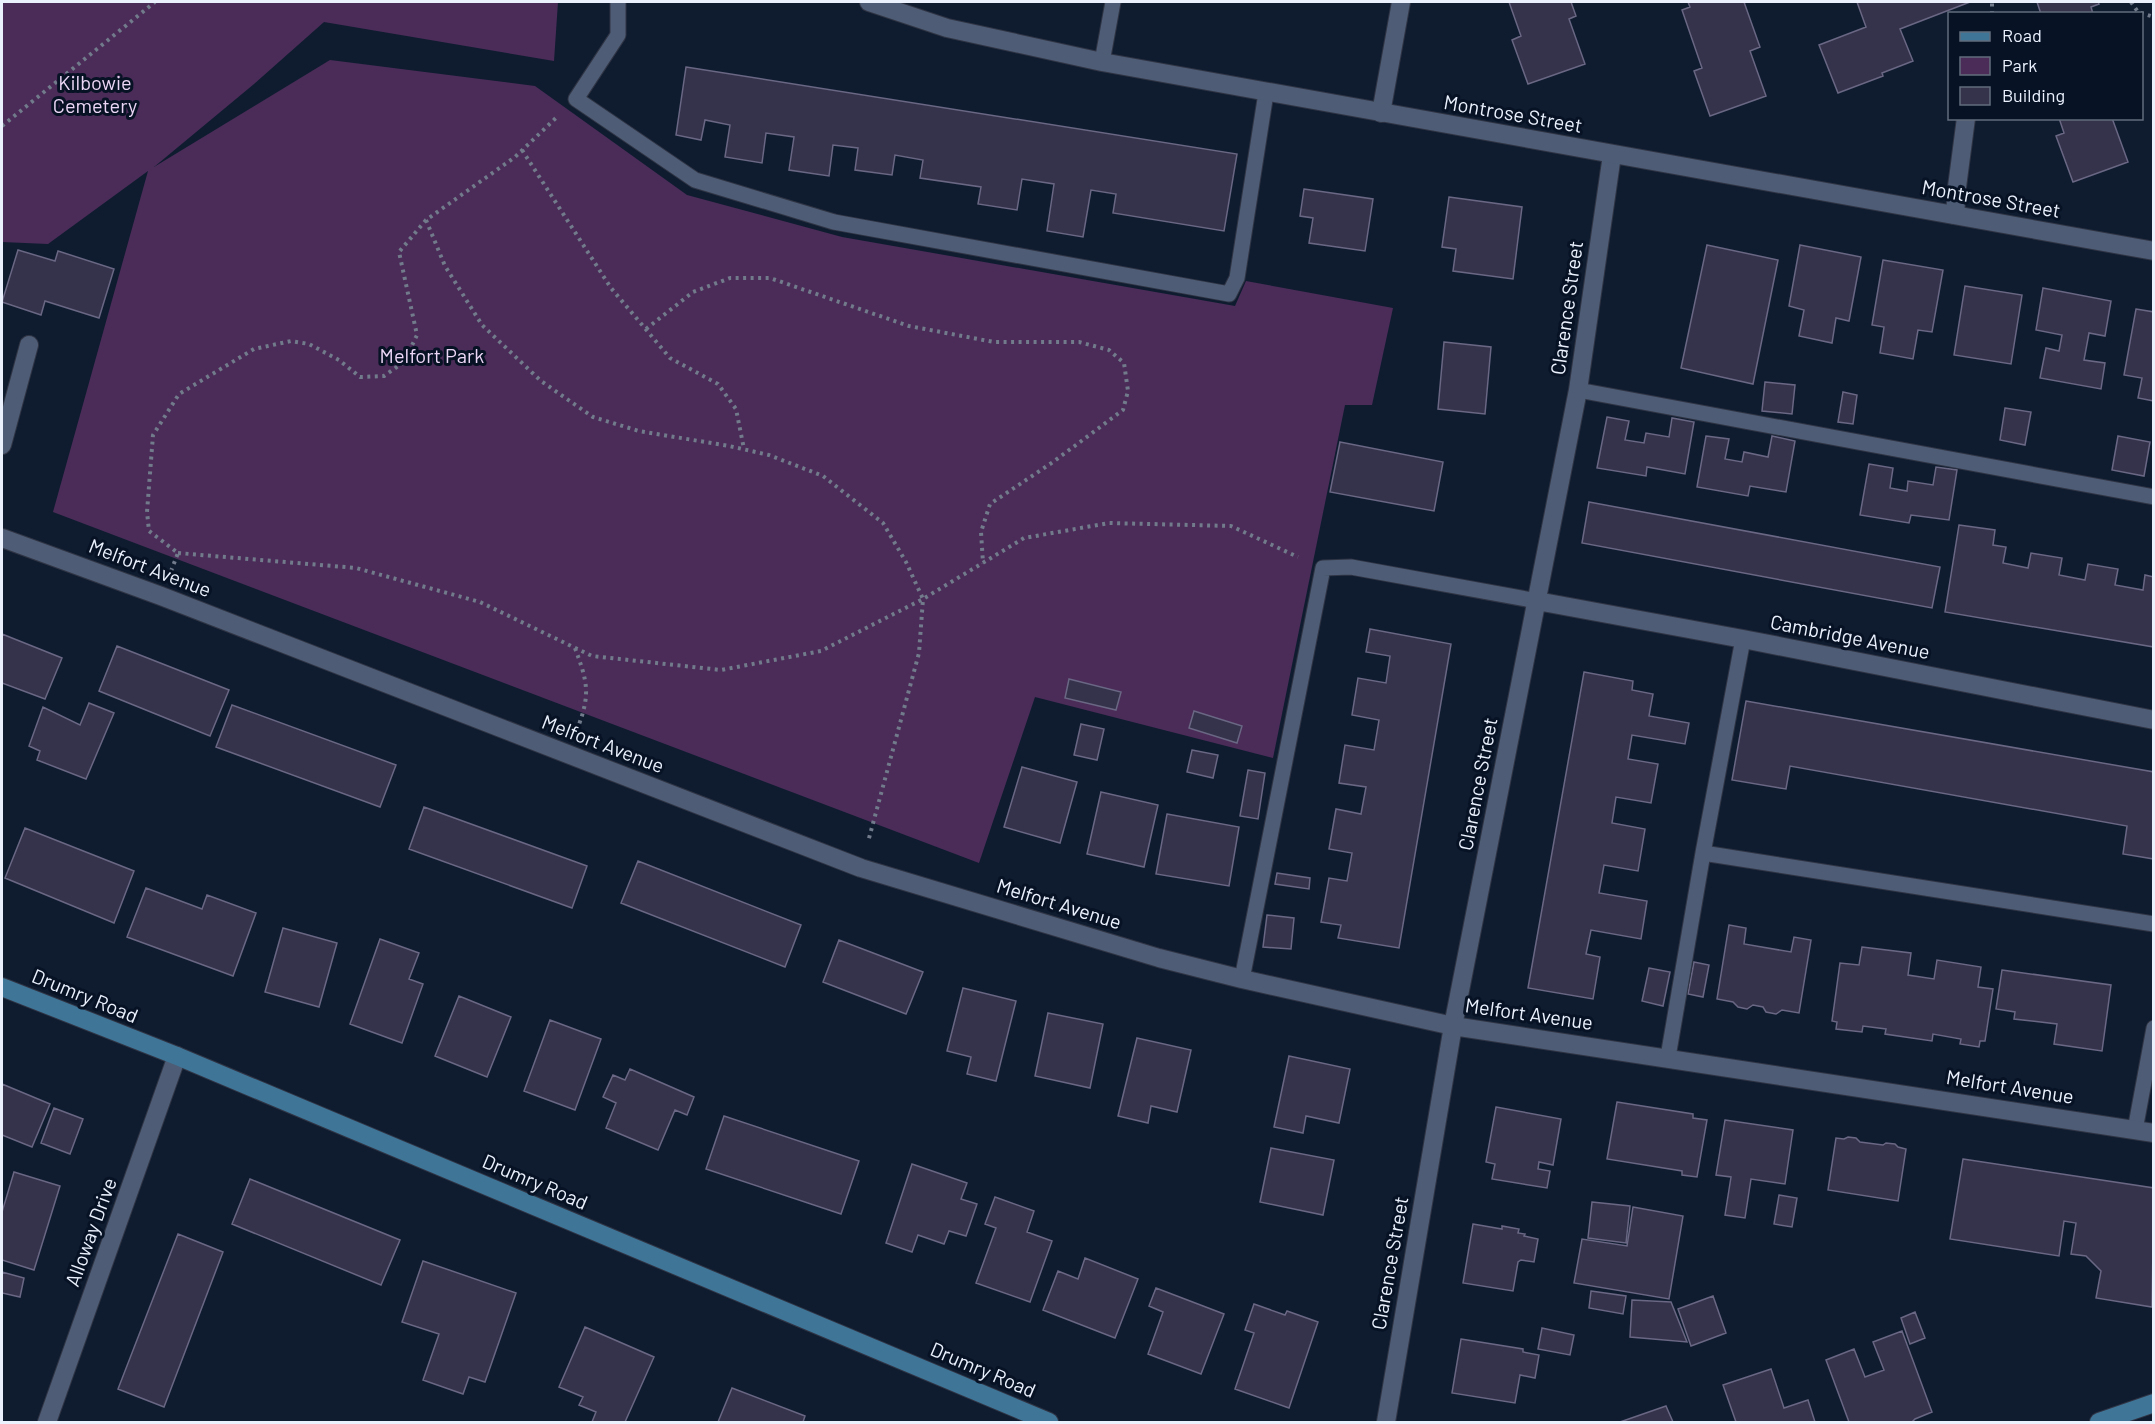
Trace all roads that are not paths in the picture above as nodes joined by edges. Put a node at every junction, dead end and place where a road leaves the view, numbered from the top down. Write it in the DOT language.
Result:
graph roads {
  1 [pos="618,2"];
  2 [pos="869,2"];
  3 [pos="1113,2"];
  4 [pos="1401,2"];
  5 [pos="1102,63"];
  6 [pos="1266,93"];
  7 [pos="1381,113"];
  8 [pos="1966,120"];
  9 [pos="1612,155"];
  10 [pos="1955,215"];
  11 [pos="2154,251"];
  12 [pos="29,345"];
  13 [pos="1578,390"];
  14 [pos="2,445"];
  15 [pos="2154,497"];
  16 [pos="2,538"];
  17 [pos="1537,601"];
  18 [pos="1743,639"];
  19 [pos="2154,720"];
  20 [pos="1703,853"];
  21 [pos="2154,924"];
  22 [pos="1242,979"];
  23 [pos="2,987"];
  24 [pos="1453,1026"];
  25 [pos="2154,1028"];
  26 [pos="177,1056"];
  27 [pos="1668,1057"];
  28 [pos="2135,1130"];
  29 [pos="2154,1133"];
  30 [pos="2154,1403"];
  31 [pos="47,1422"];
  32 [pos="1049,1422"];
  33 [pos="1386,1422"];
  34 [pos="2099,1422"];
  1 -- 6 [label="lane"];
  2 -- 5 [label="street, Montrose Street"];
  3 -- 5 [label="lane"];
  4 -- 7 [label="street"];
  5 -- 6 [label="street, Montrose Street"];
  6 -- 7 [label="street, Montrose Street"];
  7 -- 9 [label="street, Montrose Street"];
  8 -- 10 [label="street"];
  9 -- 10 [label="street, Montrose Street"];
  9 -- 13 [label="street, Clarence Street"];
  10 -- 11 [label="street, Montrose Street"];
  12 -- 14 [label="street"];
  13 -- 15 [label="lane"];
  13 -- 17 [label="street, Clarence Street"];
  16 -- 22 [label="street, Melfort Avenue"];
  17 -- 18 [label="street, Cambridge Avenue"];
  17 -- 22 [label="lane"];
  17 -- 24 [label="street, Clarence Street"];
  18 -- 19 [label="street, Cambridge Avenue"];
  18 -- 20 [label="lane"];
  20 -- 21 [label="lane"];
  20 -- 27 [label="lane"];
  22 -- 24 [label="street, Melfort Avenue"];
  23 -- 26 [label="main road, Drumry Road"];
  24 -- 27 [label="street, Melfort Avenue"];
  24 -- 33 [label="street, Clarence Street"];
  25 -- 28 [label="lane"];
  26 -- 31 [label="street, Alloway Drive"];
  26 -- 32 [label="main road, Drumry Road"];
  27 -- 28 [label="street, Melfort Avenue"];
  28 -- 29 [label="street, Melfort Avenue"];
  30 -- 34 [label="main road"];
}
